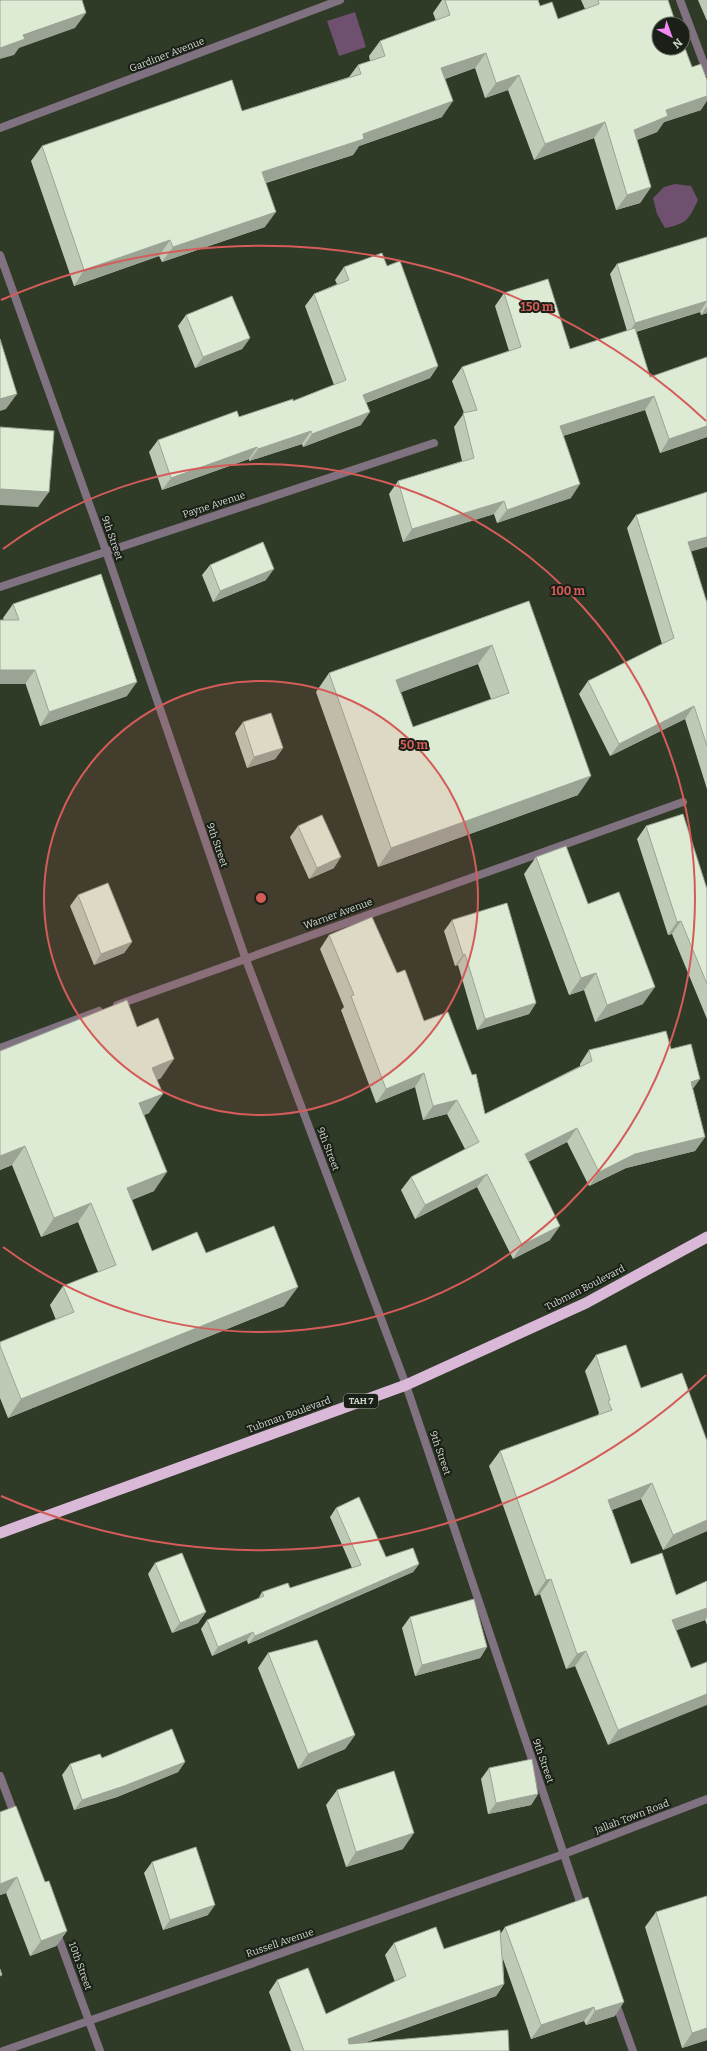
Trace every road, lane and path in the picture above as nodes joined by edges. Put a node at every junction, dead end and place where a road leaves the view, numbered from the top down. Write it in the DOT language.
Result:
graph roads {
  1 [pos="340,0"];
  2 [pos="680,0"];
  3 [pos="707,72"];
  4 [pos="0,128"];
  5 [pos="0,255"];
  6 [pos="434,443"];
  7 [pos="106,551"];
  8 [pos="0,587"];
  9 [pos="683,802"];
  10 [pos="245,957"];
  11 [pos="0,1048"];
  12 [pos="707,1237"];
  13 [pos="406,1385"];
  14 [pos="0,1534"];
  15 [pos="0,1776"];
  16 [pos="707,1799"];
  17 [pos="19,1828"];
  18 [pos="564,1854"];
  19 [pos="587,1920"];
  20 [pos="54,1924"];
  21 [pos="612,1993"];
  22 [pos="88,2020"];
  23 [pos="3,2051"];
  24 [pos="100,2051"];
  25 [pos="633,2051"];
  1 -- 4 [label="street, Gardiner Avenue"];
  2 -- 3 [label="street"];
  5 -- 7 [label="street, 9th Street"];
  6 -- 7 [label="street, Payne Avenue"];
  7 -- 8 [label="street, Payne Avenue"];
  7 -- 10 [label="street, 9th Street"];
  9 -- 10 [label="street, Warner Avenue"];
  10 -- 11 [label="street, Warner Avenue"];
  10 -- 13 [label="street, 9th Street"];
  12 -- 13 [label="highway, Tubman Boulevard / TAH 7"];
  13 -- 14 [label="highway, Tubman Boulevard / TAH 7"];
  13 -- 18 [label="street, 9th Street"];
  15 -- 17 [label="street"];
  16 -- 18 [label="street, Jallah Town Road"];
  18 -- 19 [label="street, 9th Street"];
  18 -- 22 [label="street, Russell Avenue"];
  20 -- 22 [label="street, 10th Street"];
  21 -- 25 [label="street"];
  22 -- 23 [label="street, Russell Avenue"];
  22 -- 24 [label="street, 10th Street"];
}
